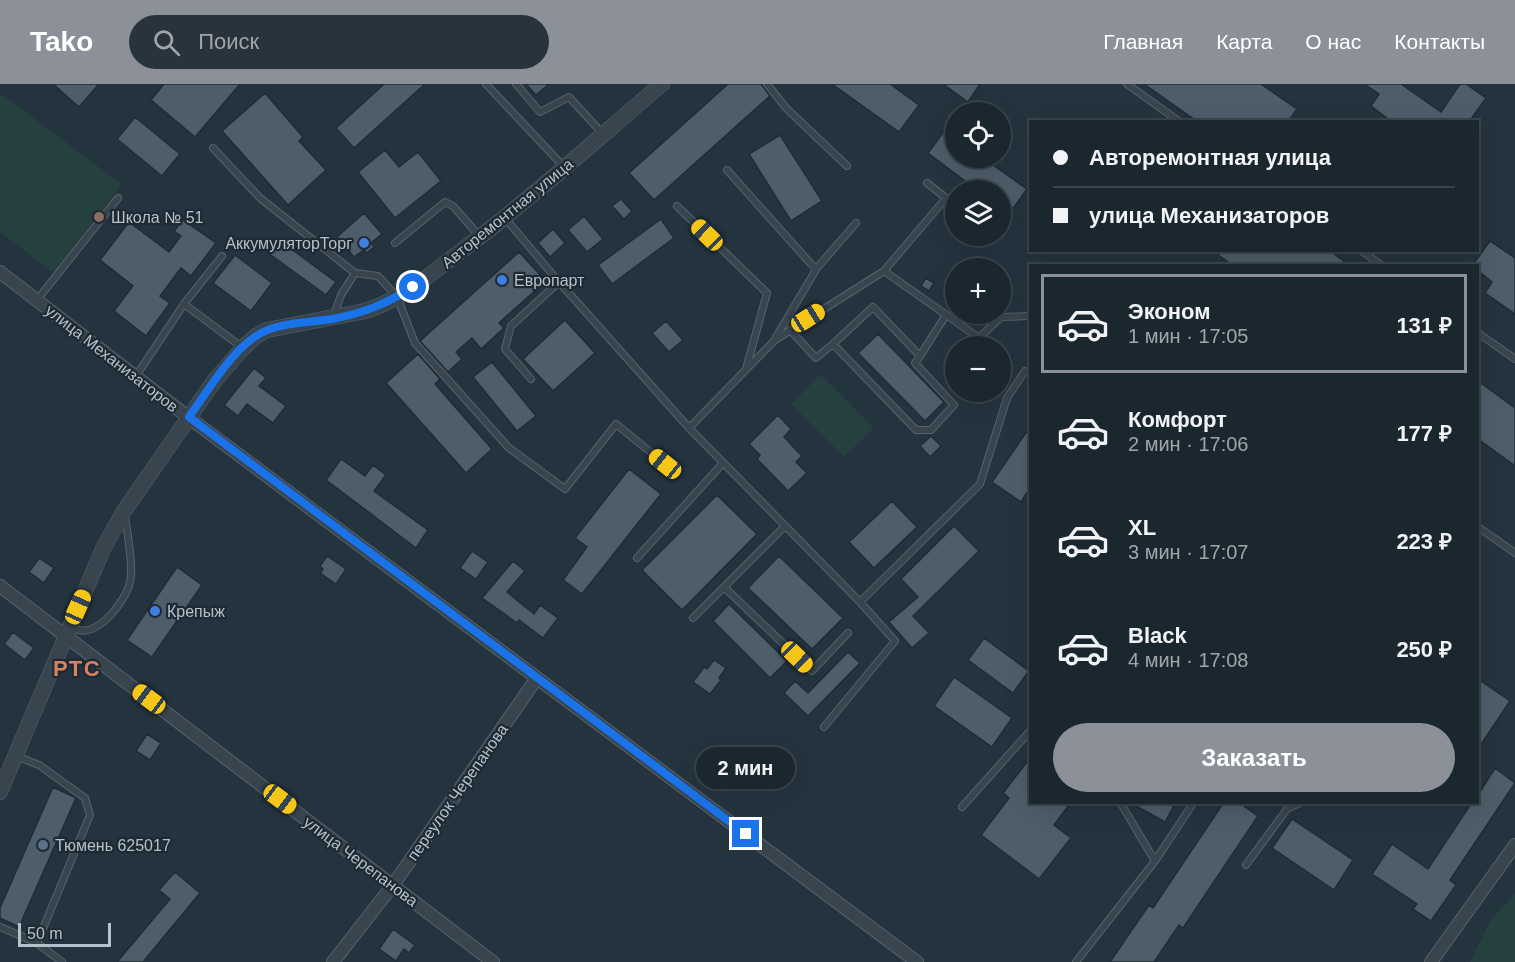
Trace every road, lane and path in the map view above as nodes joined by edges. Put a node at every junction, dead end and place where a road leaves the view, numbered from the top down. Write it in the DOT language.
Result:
graph roads {
  1 [pos="486,84"];
  2 [pos="516,84"];
  3 [pos="662,84"];
  4 [pos="767,84"];
  5 [pos="1127,84"];
  6 [pos="1177,120"];
  7 [pos="603,134"];
  8 [pos="213,148"];
  9 [pos="847,166"];
  10 [pos="564,167"];
  11 [pos="727,170"];
  12 [pos="927,183"];
  13 [pos="118,198"];
  14 [pos="677,206"];
  15 [pos="504,217"];
  16 [pos="856,222"];
  17 [pos="480,237"];
  18 [pos="395,243"];
  19 [pos="1364,252"];
  20 [pos="222,256"];
  21 [pos="1379,264"];
  22 [pos="817,268"];
  23 [pos="884,271"];
  24 [pos="0,272"];
  25 [pos="355,273"];
  26 [pos="559,282"];
  27 [pos="397,297"];
  28 [pos="37,300"];
  29 [pos="184,304"];
  30 [pos="945,314"];
  31 [pos="1029,316"];
  32 [pos="945,317"];
  33 [pos="1011,317"];
  34 [pos="332,319"];
  35 [pos="959,324"];
  36 [pos="994,324"];
  37 [pos="790,330"];
  38 [pos="1479,334"];
  39 [pos="775,340"];
  40 [pos="833,344"];
  41 [pos="243,348"];
  42 [pos="920,356"];
  43 [pos="1515,359"];
  44 [pos="746,370"];
  45 [pos="1025,371"];
  46 [pos="135,377"];
  47 [pos="531,379"];
  48 [pos="189,417"];
  49 [pos="689,428"];
  50 [pos="723,463"];
  51 [pos="665,464"];
  52 [pos="124,511"];
  53 [pos="784,527"];
  54 [pos="1479,528"];
  55 [pos="1515,553"];
  56 [pos="637,558"];
  57 [pos="0,586"];
  58 [pos="724,587"];
  59 [pos="860,602"];
  60 [pos="693,618"];
  61 [pos="68,631"];
  62 [pos="848,633"];
  63 [pos="537,678"];
  64 [pos="824,727"];
  65 [pos="1029,732"];
  66 [pos="15,756"];
  67 [pos="1,788"];
  68 [pos="1121,804"];
  69 [pos="1193,804"];
  70 [pos="1297,804"];
  71 [pos="962,807"];
  72 [pos="1515,845"];
  73 [pos="1155,861"];
  74 [pos="1246,865"];
  75 [pos="393,885"];
  76 [pos="0,927"];
  77 [pos="37,943"];
  78 [pos="62,962"];
  79 [pos="333,962"];
  80 [pos="492,962"];
  81 [pos="917,962"];
  82 [pos="1076,962"];
  83 [pos="1431,962"];
  1 -- 10 [label="lane"];
  2 -- 7 [label="lane"];
  3 -- 7 [label="street, Авторемонтная улица"];
  4 -- 9 [label="lane"];
  5 -- 6 [label="lane"];
  7 -- 10 [label="street, Авторемонтная улица"];
  8 -- 25 [label="lane"];
  10 -- 15 [label="street, Авторемонтная улица"];
  11 -- 22 [label="lane"];
  12 -- 23 [label="lane"];
  13 -- 28 [label="lane"];
  14 -- 44 [label="lane"];
  15 -- 17 [label="street, Авторемонтная улица"];
  15 -- 26 [label="lane"];
  16 -- 22 [label="lane"];
  17 -- 18 [label="lane"];
  17 -- 27 [label="street, Авторемонтная улица"];
  19 -- 21 [label="lane"];
  20 -- 29 [label="lane"];
  22 -- 39 [label="lane"];
  23 -- 30 [label="lane"];
  23 -- 37 [label="lane"];
  24 -- 28 [label="street, улица Механизаторов"];
  25 -- 27 [label="lane"];
  25 -- 34 [label="lane"];
  26 -- 47 [label="lane"];
  26 -- 49 [label="lane"];
  27 -- 34 [label="street, Авторемонтная улица"];
  27 -- 51 [label="lane"];
  28 -- 46 [label="street, улица Механизаторов"];
  29 -- 41 [label="lane"];
  29 -- 46 [label="lane"];
  31 -- 33 [label="lane"];
  32 -- 42 [label="lane"];
  34 -- 41 [label="street, Авторемонтная улица"];
  35 -- 36 [label="lane"];
  37 -- 39 [label="lane"];
  37 -- 40 [label="lane"];
  38 -- 43 [label="lane"];
  39 -- 44 [label="lane"];
  40 -- 42 [label="lane"];
  40 -- 42 [label="lane"];
  41 -- 48 [label="street, Авторемонтная улица"];
  44 -- 49 [label="lane"];
  45 -- 59 [label="lane"];
  46 -- 48 [label="street, улица Механизаторов"];
  48 -- 52 [label="street, Авторемонтная улица"];
  48 -- 63 [label="street, улица Механизаторов"];
  49 -- 50 [label="lane"];
  50 -- 53 [label="lane"];
  50 -- 56 [label="lane"];
  52 -- 61 [label="street, Авторемонтная улица"];
  52 -- 61 [label="lane"];
  53 -- 58 [label="lane"];
  53 -- 59 [label="lane"];
  54 -- 55 [label="lane"];
  57 -- 61 [label="street, улица Черепанова"];
  58 -- 60 [label="lane"];
  58 -- 62 [label="lane"];
  59 -- 64 [label="lane"];
  61 -- 66 [label="street, Авторемонтная улица"];
  61 -- 75 [label="street, улица Черепанова"];
  63 -- 75 [label="street, переулок Черепанова"];
  63 -- 81 [label="street, улица Механизаторов"];
  65 -- 71 [label="lane"];
  66 -- 67 [label="street, Авторемонтная улица"];
  66 -- 77 [label="lane"];
  68 -- 73 [label="lane"];
  69 -- 73 [label="lane"];
  70 -- 74 [label="lane"];
  72 -- 83 [label="street"];
  73 -- 82 [label="lane"];
  75 -- 79 [label="street, переулок Черепанова"];
  75 -- 80 [label="street, улица Черепанова"];
  76 -- 77 [label="lane"];
  77 -- 78 [label="lane"];
}
